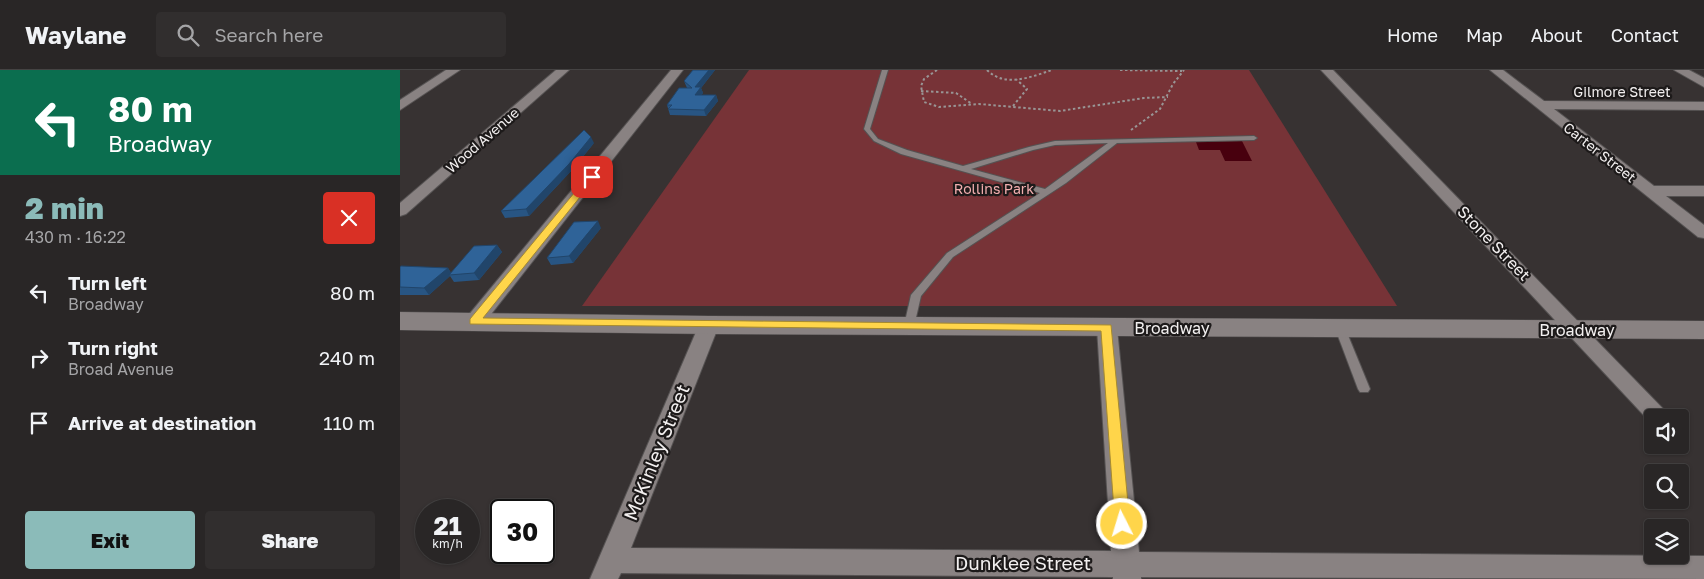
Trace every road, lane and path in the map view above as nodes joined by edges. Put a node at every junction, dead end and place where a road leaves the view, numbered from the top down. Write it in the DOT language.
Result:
graph roads {
  1 [pos="454,70"];
  2 [pos="563,70"];
  3 [pos="677,70"];
  4 [pos="885,70"];
  5 [pos="937,70"];
  6 [pos="988,70"];
  7 [pos="1052,70"];
  8 [pos="1120,70"];
  9 [pos="1327,70"];
  10 [pos="1496,70"];
  11 [pos="1680,70"];
  12 [pos="1183,71"];
  13 [pos="1016,80"];
  14 [pos="1704,83"];
  15 [pos="921,90"];
  16 [pos="1168,96"];
  17 [pos="973,104"];
  18 [pos="1540,105"];
  19 [pos="400,106"];
  20 [pos="1013,106"];
  21 [pos="1704,106"];
  22 [pos="1254,138"];
  23 [pos="1115,140"];
  24 [pos="966,168"];
  25 [pos="1648,191"];
  26 [pos="1704,191"];
  27 [pos="1046,192"];
  28 [pos="400,211"];
  29 [pos="1704,233"];
  30 [pos="400,321"];
  31 [pos="474,322"];
  32 [pos="709,325"];
  33 [pos="909,326"];
  34 [pos="1107,328"];
  35 [pos="1340,328"];
  36 [pos="1578,330"];
  37 [pos="1704,330"];
  38 [pos="1364,389"];
  39 [pos="1652,409"];
  40 [pos="608,569"];
  41 [pos="1704,569"];
  42 [pos="1126,571"];
  43 [pos="1642,573"];
  1 -- 19 [label="street"];
  2 -- 28 [label="street, Wood Avenue"];
  3 -- 31 [label="street"];
  4 -- 24 [label="lane"];
  5 -- 15 [label="path"];
  6 -- 13 [label="path"];
  7 -- 13 [label="path"];
  8 -- 12 [label="path"];
  9 -- 36 [label="street, Stone Street"];
  10 -- 18 [label="street, Carter Street"];
  11 -- 14 [label="street"];
  12 -- 16 [label="path"];
  13 -- 20 [label="path"];
  15 -- 17 [label="path"];
  15 -- 17 [label="path"];
  16 -- 20 [label="path"];
  16 -- 23 [label="path"];
  17 -- 20 [label="path"];
  18 -- 21 [label="street, Gilmore Street"];
  18 -- 25 [label="street, Carter Street"];
  22 -- 23 [label="lane"];
  23 -- 24 [label="lane"];
  23 -- 27 [label="lane"];
  24 -- 27 [label="lane"];
  25 -- 26 [label="street"];
  25 -- 29 [label="street, Carter Street"];
  27 -- 33 [label="lane"];
  30 -- 31 [label="street, Broadway"];
  31 -- 32 [label="street, Broadway"];
  32 -- 33 [label="street, Broadway"];
  32 -- 40 [label="street, McKinley Street"];
  33 -- 34 [label="street, Broadway"];
  34 -- 35 [label="street, Broadway"];
  34 -- 42 [label="street"];
  35 -- 36 [label="street, Broadway"];
  35 -- 38 [label="lane"];
  36 -- 37 [label="street, Broadway"];
  36 -- 39 [label="street, Stone Street"];
  40 -- 42 [label="street, Dunklee Street"];
  41 -- 43 [label="street, Dunklee Street"];
  42 -- 43 [label="street, Dunklee Street"];
}
